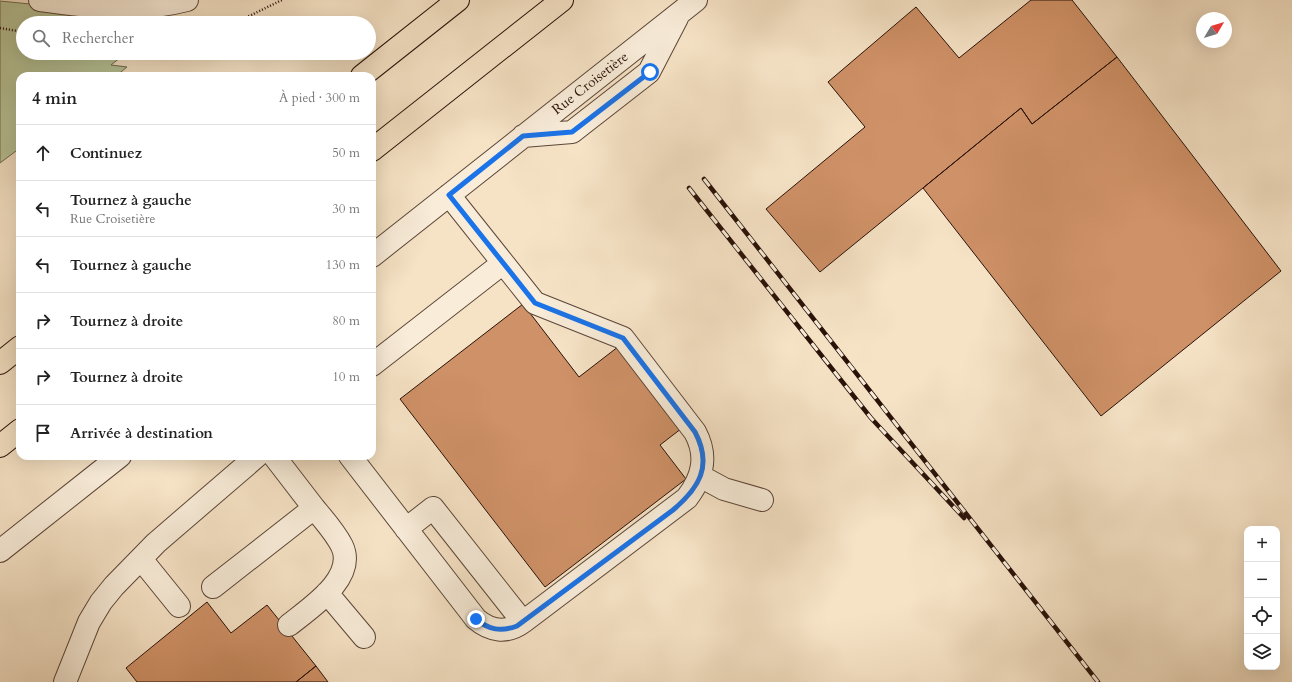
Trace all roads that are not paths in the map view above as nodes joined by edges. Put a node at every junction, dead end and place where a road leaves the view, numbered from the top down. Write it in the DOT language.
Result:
graph roads {
  1 [pos="40,0"];
  2 [pos="187,0"];
  3 [pos="458,0"];
  4 [pos="562,0"];
  5 [pos="688,6"];
  6 [pos="367,72"];
  7 [pos="376,147"];
  8 [pos="449,195"];
  9 [pos="376,253"];
  10 [pos="503,263"];
  11 [pos="16,350"];
  12 [pos="376,362"];
  13 [pos="0,363"];
  14 [pos="16,433"];
  15 [pos="0,446"];
  16 [pos="115,460"];
  17 [pos="252,460"];
  18 [pos="277,460"];
  19 [pos="353,460"];
  20 [pos="700,476"];
  21 [pos="762,500"];
  22 [pos="314,508"];
  23 [pos="406,528"];
  24 [pos="0,551"];
  25 [pos="141,559"];
  26 [pos="213,587"];
  27 [pos="328,593"];
  28 [pos="179,606"];
  29 [pos="523,622"];
  30 [pos="289,625"];
  31 [pos="364,638"];
  32 [pos="65,682"];
  1 -- 2 [label="street"];
  3 -- 6 [label="highway"];
  4 -- 7 [label="highway"];
  5 -- 8 [label="street, Rue Croisetière"];
  8 -- 9 [label="street, Rue Croisetière"];
  8 -- 10 [label="street"];
  10 -- 12 [label="street"];
  10 -- 20 [label="street"];
  11 -- 13 [label="highway"];
  14 -- 15 [label="highway"];
  16 -- 24 [label="street"];
  17 -- 25 [label="street"];
  18 -- 22 [label="street"];
  19 -- 23 [label="street"];
  20 -- 21 [label="street"];
  20 -- 29 [label="street"];
  22 -- 26 [label="street"];
  22 -- 27 [label="street"];
  23 -- 29 [label="street"];
  23 -- 29 [label="street"];
  25 -- 28 [label="street"];
  25 -- 32 [label="street"];
  27 -- 30 [label="street"];
  27 -- 31 [label="street"];
}
